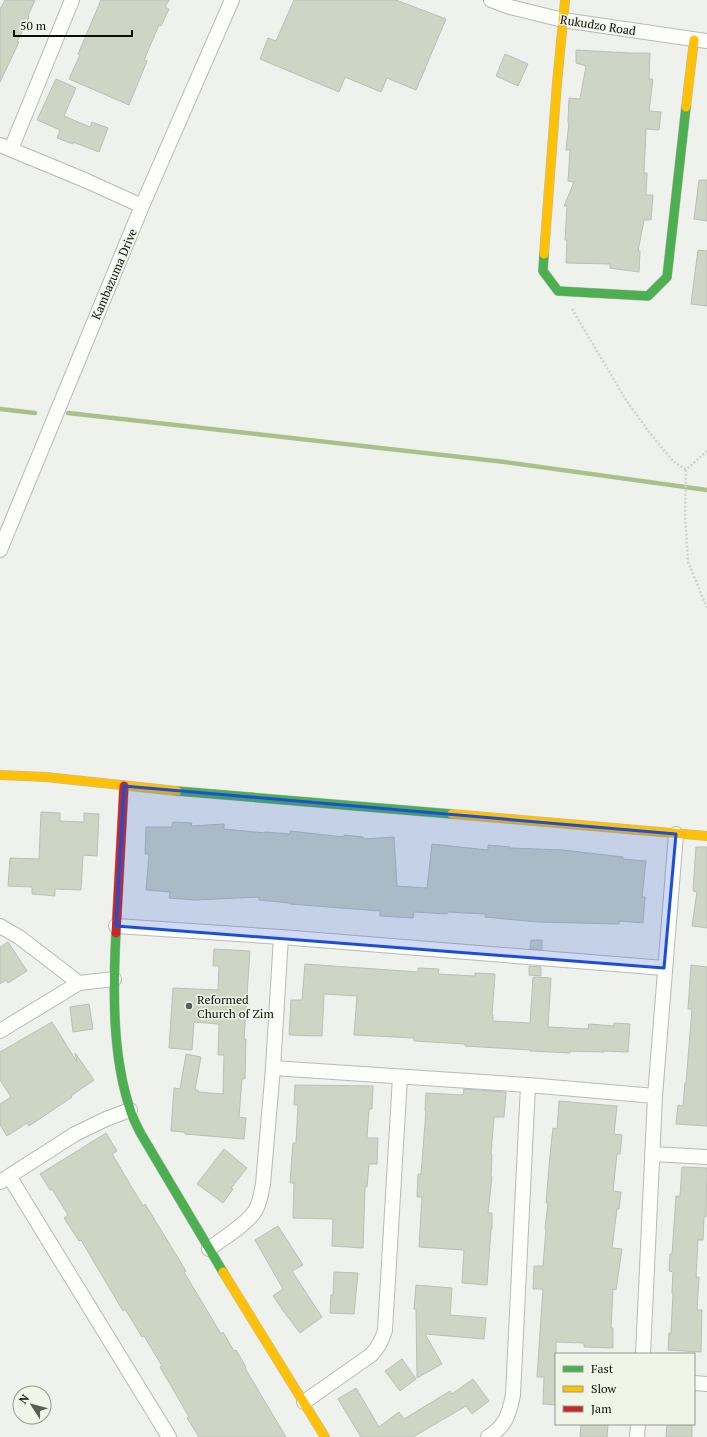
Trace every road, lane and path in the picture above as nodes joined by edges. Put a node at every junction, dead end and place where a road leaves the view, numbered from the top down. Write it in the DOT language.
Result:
graph roads {
  1 [pos="72,0"];
  2 [pos="232,0"];
  3 [pos="491,0"];
  4 [pos="564,0"];
  5 [pos="563,20"];
  6 [pos="700,41"];
  7 [pos="6,147"];
  8 [pos="142,206"];
  9 [pos="558,291"];
  10 [pos="707,451"];
  11 [pos="686,470"];
  12 [pos="0,550"];
  13 [pos="707,608"];
  14 [pos="0,775"];
  15 [pos="124,786"];
  16 [pos="676,834"];
  17 [pos="707,836"];
  18 [pos="0,926"];
  19 [pos="116,926"];
  20 [pos="281,938"];
  21 [pos="664,968"];
  22 [pos="114,979"];
  23 [pos="79,983"];
  24 [pos="0,1031"];
  25 [pos="273,1068"];
  26 [pos="400,1077"];
  27 [pos="528,1085"];
  28 [pos="655,1096"];
  29 [pos="130,1110"];
  30 [pos="652,1154"];
  31 [pos="707,1157"];
  32 [pos="4,1179"];
  33 [pos="209,1249"];
  34 [pos="643,1353"];
  35 [pos="695,1383"];
  36 [pos="707,1384"];
  37 [pos="304,1402"];
  38 [pos="638,1425"];
  39 [pos="169,1437"];
  40 [pos="325,1437"];
  41 [pos="488,1437"];
  42 [pos="637,1437"];
  1 -- 7 [label="street"];
  2 -- 8 [label="street, Kambazuma Drive"];
  3 -- 5 [label="street, Rukudzo Road"];
  4 -- 5 [label="street"];
  5 -- 6 [label="street, Rukudzo Road"];
  5 -- 9 [label="street"];
  6 -- 9 [label="street"];
  7 -- 8 [label="street"];
  8 -- 12 [label="street, Kambazuma Drive"];
  9 -- 11 [label="path"];
  10 -- 11 [label="path"];
  11 -- 13 [label="path"];
  14 -- 15 [label="street"];
  15 -- 16 [label="street"];
  15 -- 19 [label="street"];
  16 -- 17 [label="street"];
  16 -- 21 [label="street"];
  18 -- 23 [label="street"];
  19 -- 20 [label="street"];
  19 -- 22 [label="street"];
  20 -- 21 [label="street"];
  20 -- 25 [label="street"];
  21 -- 28 [label="street"];
  22 -- 23 [label="street"];
  22 -- 29 [label="street"];
  23 -- 24 [label="street"];
  25 -- 26 [label="street"];
  25 -- 33 [label="street"];
  26 -- 27 [label="street"];
  26 -- 37 [label="street"];
  27 -- 28 [label="street"];
  27 -- 41 [label="street"];
  28 -- 30 [label="street"];
  29 -- 32 [label="street"];
  29 -- 33 [label="street"];
  30 -- 31 [label="street"];
  30 -- 34 [label="street"];
  32 -- 39 [label="street"];
  33 -- 37 [label="street"];
  35 -- 36 [label="street"];
  37 -- 40 [label="street"];
  38 -- 42 [label="street"];
}
